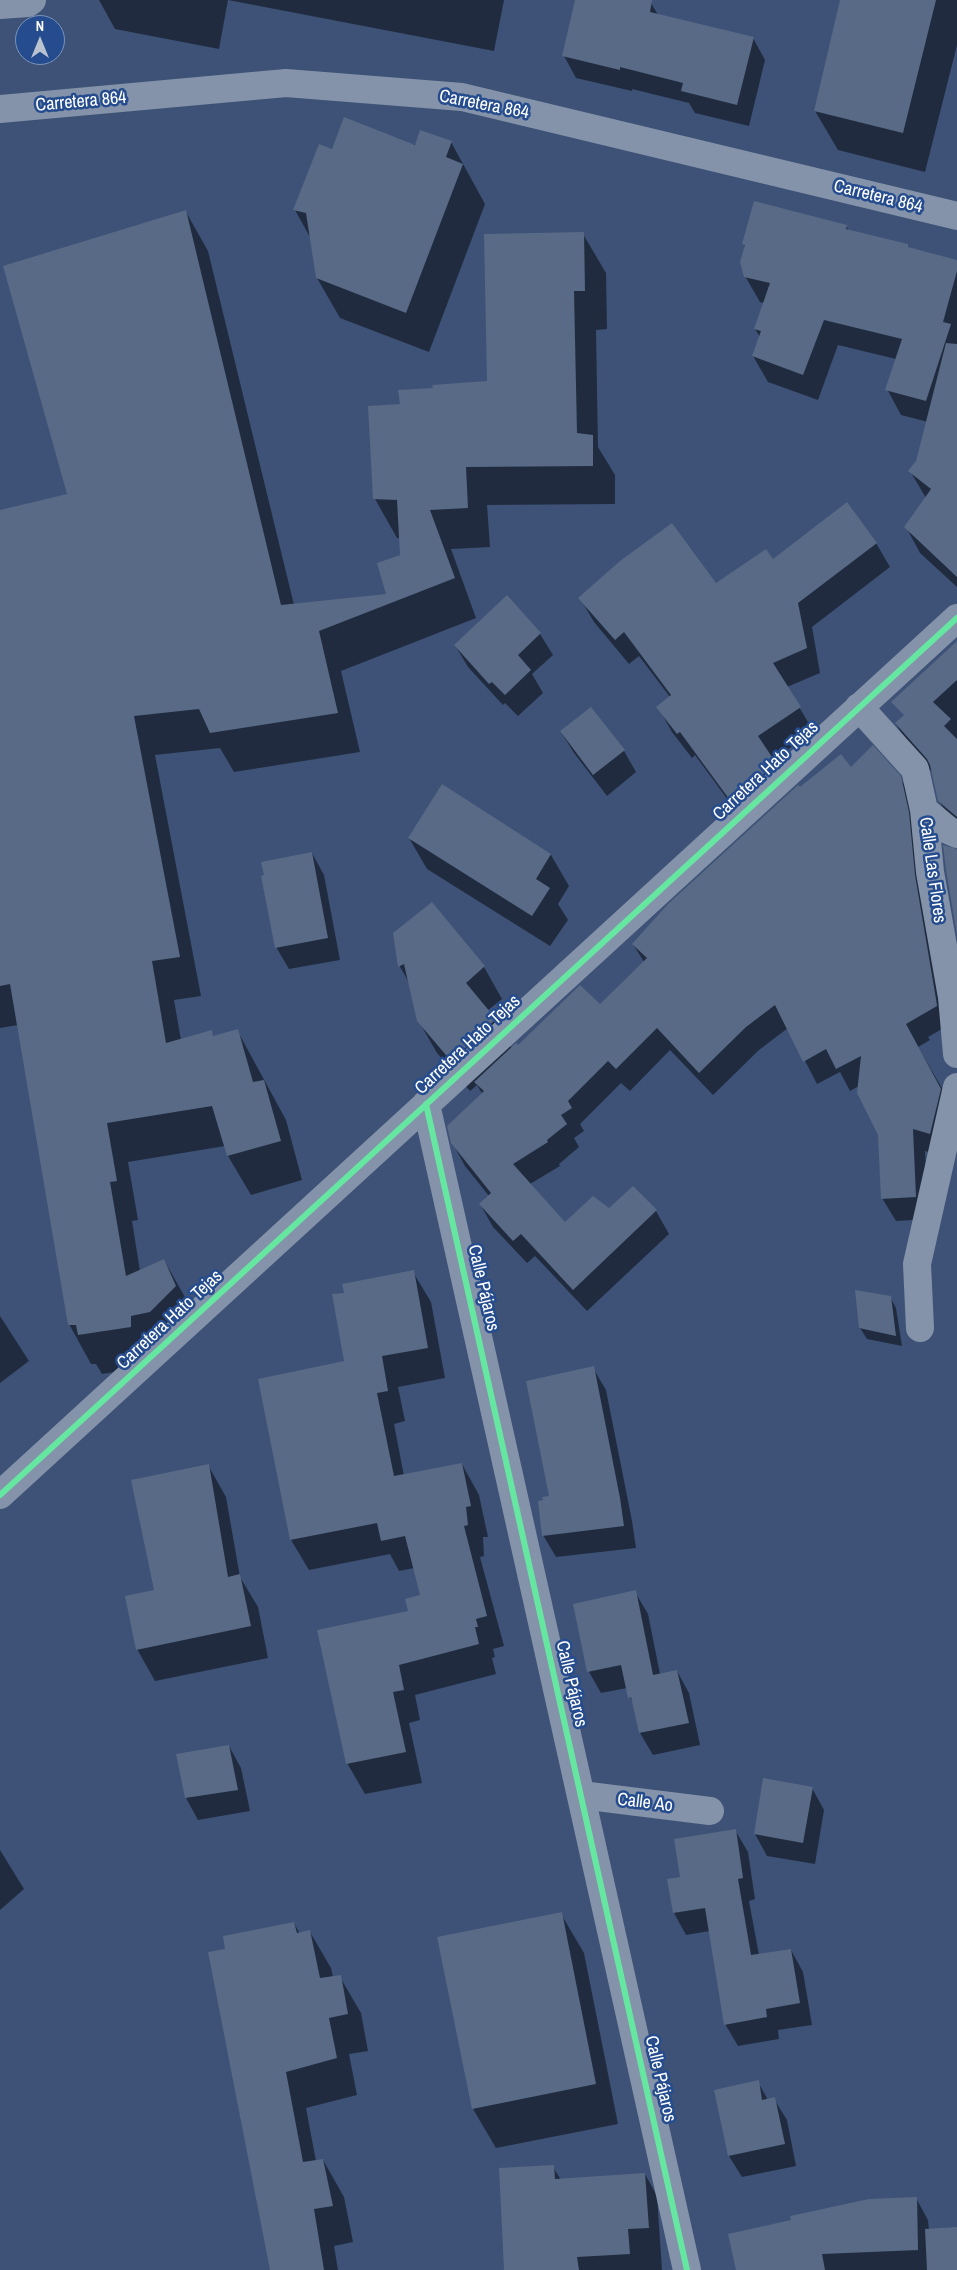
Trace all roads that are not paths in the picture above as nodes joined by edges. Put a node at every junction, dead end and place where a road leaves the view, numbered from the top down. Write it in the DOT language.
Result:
graph roads {
  1 [pos="32,0"];
  2 [pos="0,5"];
  3 [pos="0,109"];
  4 [pos="957,216"];
  5 [pos="957,618"];
  6 [pos="859,706"];
  7 [pos="924,810"];
  8 [pos="957,834"];
  9 [pos="957,1054"];
  10 [pos="957,1087"];
  11 [pos="426,1104"];
  12 [pos="920,1328"];
  13 [pos="0,1495"];
  14 [pos="581,1794"];
  15 [pos="710,1811"];
  16 [pos="687,2270"];
  1 -- 2 [label="street"];
  3 -- 4 [label="street, Carretera 864"];
  5 -- 6 [label="street, Carretera Hato Tejas"];
  6 -- 7 [label="street, Calle Las Flores"];
  6 -- 11 [label="street, Carretera Hato Tejas"];
  7 -- 8 [label="street"];
  7 -- 9 [label="street, Calle Las Flores"];
  10 -- 12 [label="street"];
  11 -- 13 [label="street, Carretera Hato Tejas"];
  11 -- 14 [label="street, Calle Pájaros"];
  14 -- 15 [label="street, Calle Ao"];
  14 -- 16 [label="street, Calle Pájaros"];
}
